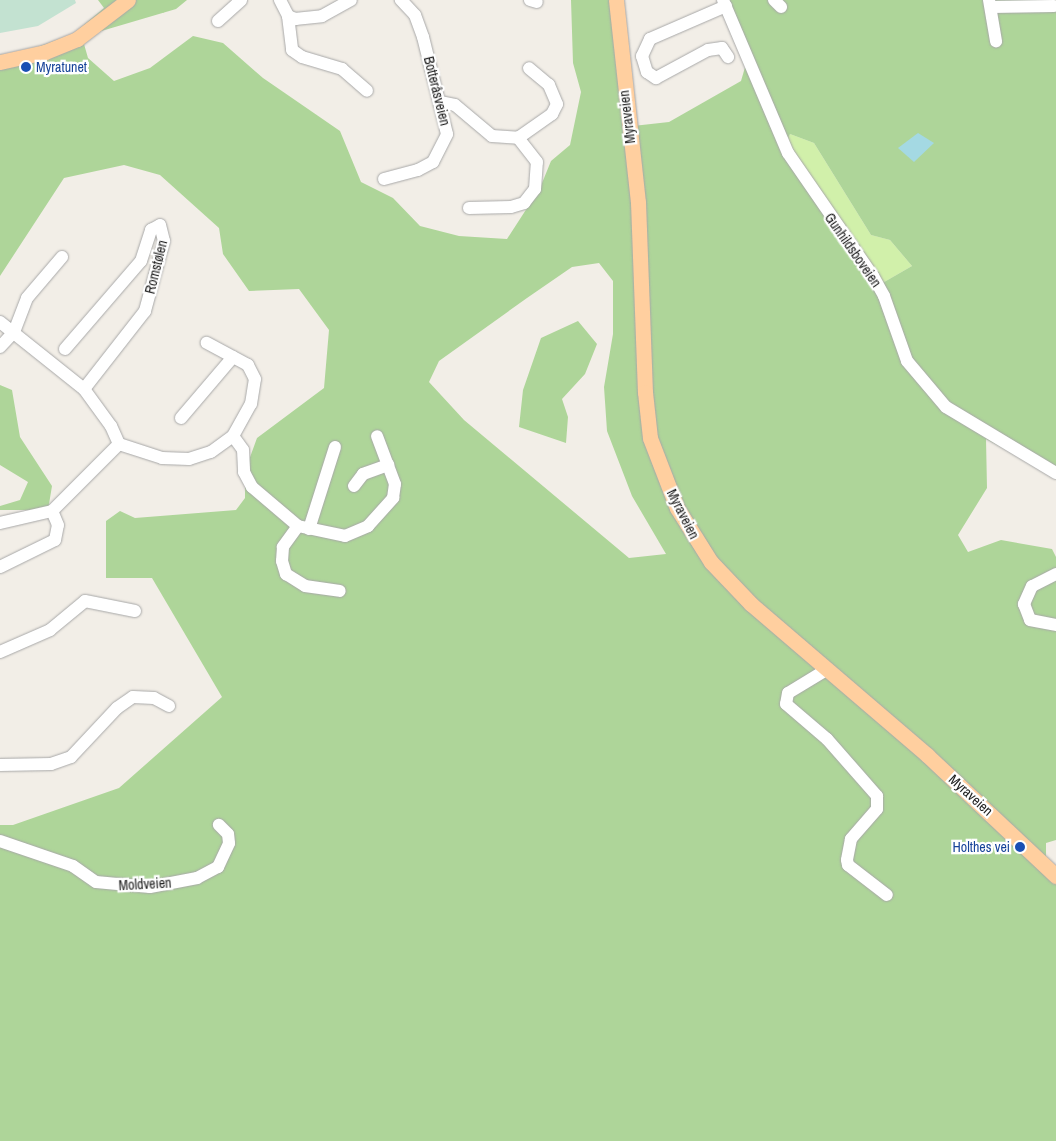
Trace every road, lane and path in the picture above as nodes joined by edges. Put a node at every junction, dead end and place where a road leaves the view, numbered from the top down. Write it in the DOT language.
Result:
graph roads {
  1 [pos="128,0"];
  2 [pos="241,0"];
  3 [pos="280,0"];
  4 [pos="351,0"];
  5 [pos="401,0"];
  6 [pos="616,0"];
  7 [pos="725,3"];
  8 [pos="990,4"];
  9 [pos="1054,6"];
  10 [pos="288,16"];
  11 [pos="218,21"];
  12 [pos="996,41"];
  13 [pos="728,57"];
  14 [pos="0,62"];
  15 [pos="529,68"];
  16 [pos="367,91"];
  17 [pos="441,102"];
  18 [pos="518,138"];
  19 [pos="384,179"];
  20 [pos="469,208"];
  21 [pos="62,257"];
  22 [pos="0,322"];
  23 [pos="14,332"];
  24 [pos="207,343"];
  25 [pos="0,347"];
  26 [pos="65,350"];
  27 [pos="233,357"];
  28 [pos="84,389"];
  29 [pos="181,418"];
  30 [pos="232,436"];
  31 [pos="377,436"];
  32 [pos="119,444"];
  33 [pos="335,446"];
  34 [pos="388,464"];
  35 [pos="1056,473"];
  36 [pos="354,486"];
  37 [pos="52,511"];
  38 [pos="0,523"];
  39 [pos="304,528"];
  40 [pos="0,567"];
  41 [pos="1056,574"];
  42 [pos="340,591"];
  43 [pos="135,611"];
  44 [pos="1056,625"];
  45 [pos="0,652"];
  46 [pos="826,670"];
  47 [pos="169,706"];
  48 [pos="0,765"];
  49 [pos="219,825"];
  50 [pos="0,841"];
  51 [pos="1056,876"];
  52 [pos="888,895"];
  1 -- 14 [label="main road"];
  2 -- 11 [label="street"];
  3 -- 10 [label="street"];
  4 -- 10 [label="street"];
  5 -- 17 [label="street, Botteråsveien"];
  6 -- 46 [label="main road, Myraveien"];
  7 -- 13 [label="street"];
  7 -- 35 [label="street, Gunhildsboveien"];
  8 -- 9 [label="street"];
  8 -- 12 [label="street"];
  10 -- 16 [label="street"];
  15 -- 18 [label="street"];
  17 -- 18 [label="street"];
  17 -- 19 [label="street, Botteråsveien"];
  18 -- 20 [label="street"];
  21 -- 23 [label="street"];
  22 -- 23 [label="street"];
  23 -- 25 [label="street"];
  23 -- 28 [label="street"];
  24 -- 27 [label="street"];
  26 -- 28 [label="street, Romstølen"];
  27 -- 29 [label="street"];
  27 -- 30 [label="street"];
  28 -- 32 [label="street"];
  30 -- 32 [label="street"];
  30 -- 39 [label="street"];
  31 -- 34 [label="street"];
  32 -- 37 [label="street"];
  33 -- 39 [label="street"];
  34 -- 36 [label="street"];
  34 -- 39 [label="street"];
  37 -- 38 [label="street"];
  37 -- 40 [label="street"];
  39 -- 42 [label="street"];
  41 -- 44 [label="street"];
  43 -- 45 [label="street"];
  46 -- 51 [label="main road, Myraveien"];
  46 -- 52 [label="street"];
  47 -- 48 [label="street"];
  49 -- 50 [label="street, Moldveien"];
}
